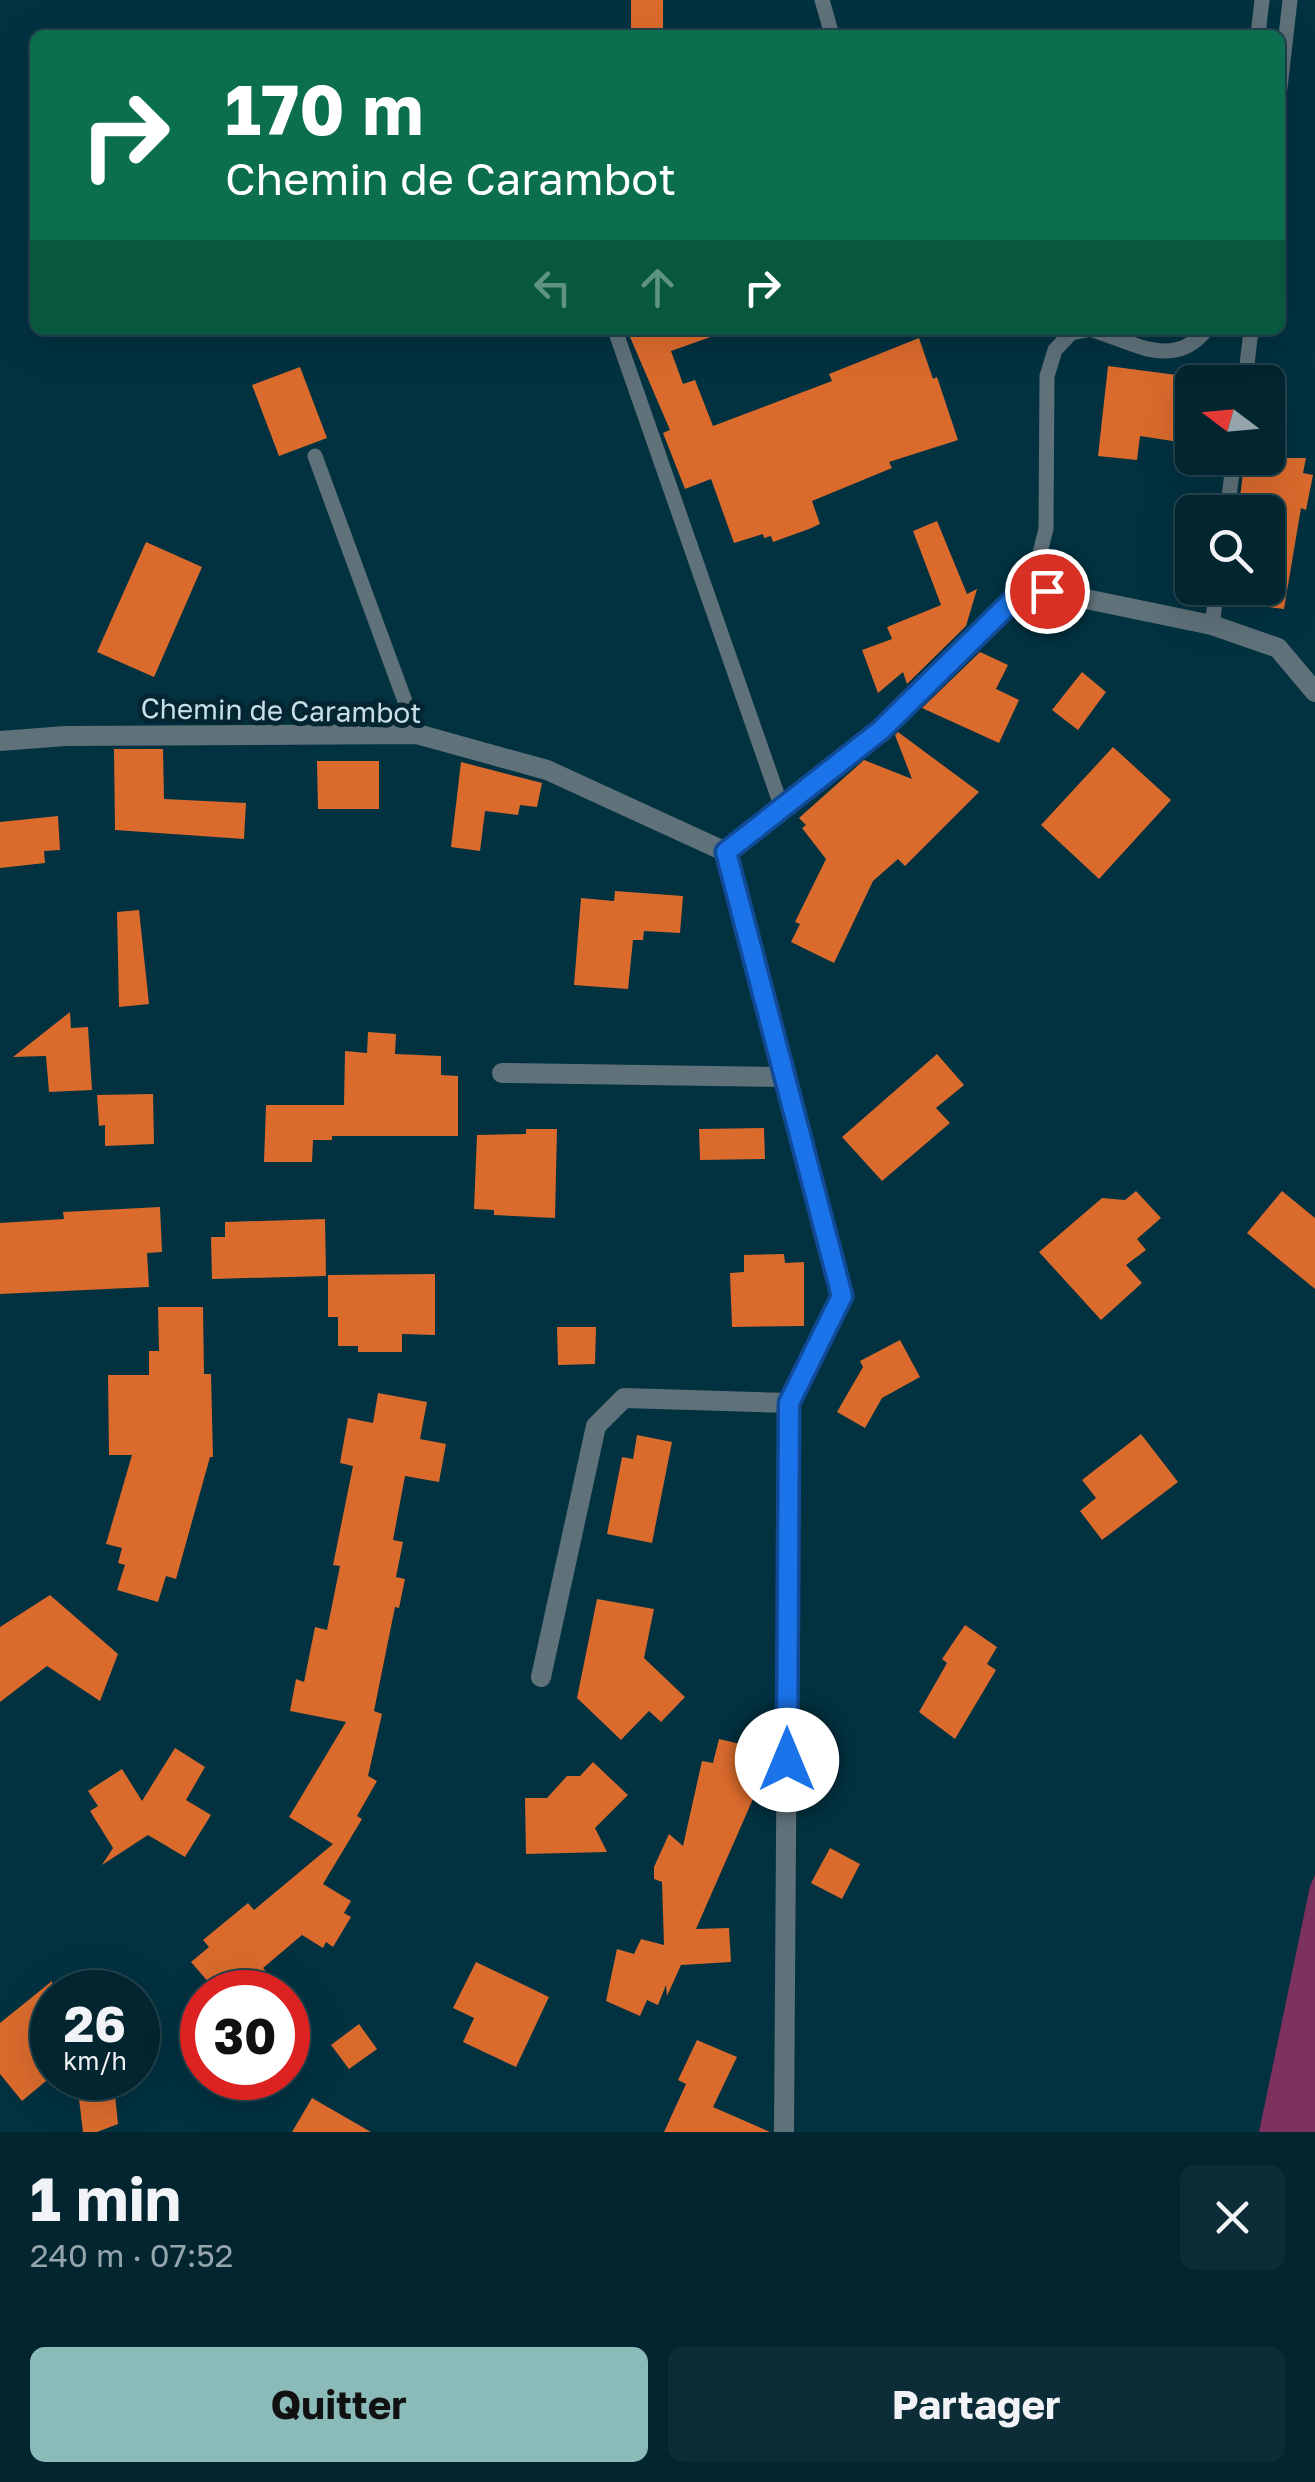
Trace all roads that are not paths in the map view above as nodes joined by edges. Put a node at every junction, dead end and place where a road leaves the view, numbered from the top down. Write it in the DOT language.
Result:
graph roads {
  1 [pos="822,0"];
  2 [pos="1262,0"];
  3 [pos="1290,0"];
  4 [pos="831,30"];
  5 [pos="1259,30"];
  6 [pos="1285,44"];
  7 [pos="617,335"];
  8 [pos="1069,335"];
  9 [pos="1105,335"];
  10 [pos="1202,335"];
  11 [pos="1250,335"];
  12 [pos="1247,365"];
  13 [pos="315,456"];
  14 [pos="1030,592"];
  15 [pos="1215,605"];
  16 [pos="1212,625"];
  17 [pos="1315,692"];
  18 [pos="418,734"];
  19 [pos="0,740"];
  20 [pos="782,808"];
  21 [pos="726,852"];
  22 [pos="502,1073"];
  23 [pos="785,1077"];
  24 [pos="789,1403"];
  25 [pos="541,1677"];
  26 [pos="784,2132"];
  1 -- 4 [label="lane"];
  2 -- 5 [label="lane"];
  3 -- 6 [label="lane"];
  7 -- 20 [label="lane"];
  8 -- 14 [label="lane"];
  9 -- 10 [label="lane"];
  11 -- 12 [label="lane"];
  13 -- 18 [label="lane"];
  14 -- 16 [label="street"];
  14 -- 20 [label="street"];
  15 -- 16 [label="lane"];
  16 -- 17 [label="street"];
  18 -- 19 [label="street, Chemin de Carambot"];
  18 -- 21 [label="street, Chemin de Carambot"];
  20 -- 21 [label="street"];
  21 -- 23 [label="street"];
  22 -- 23 [label="street"];
  23 -- 24 [label="street"];
  24 -- 25 [label="street"];
  24 -- 26 [label="street"];
}
